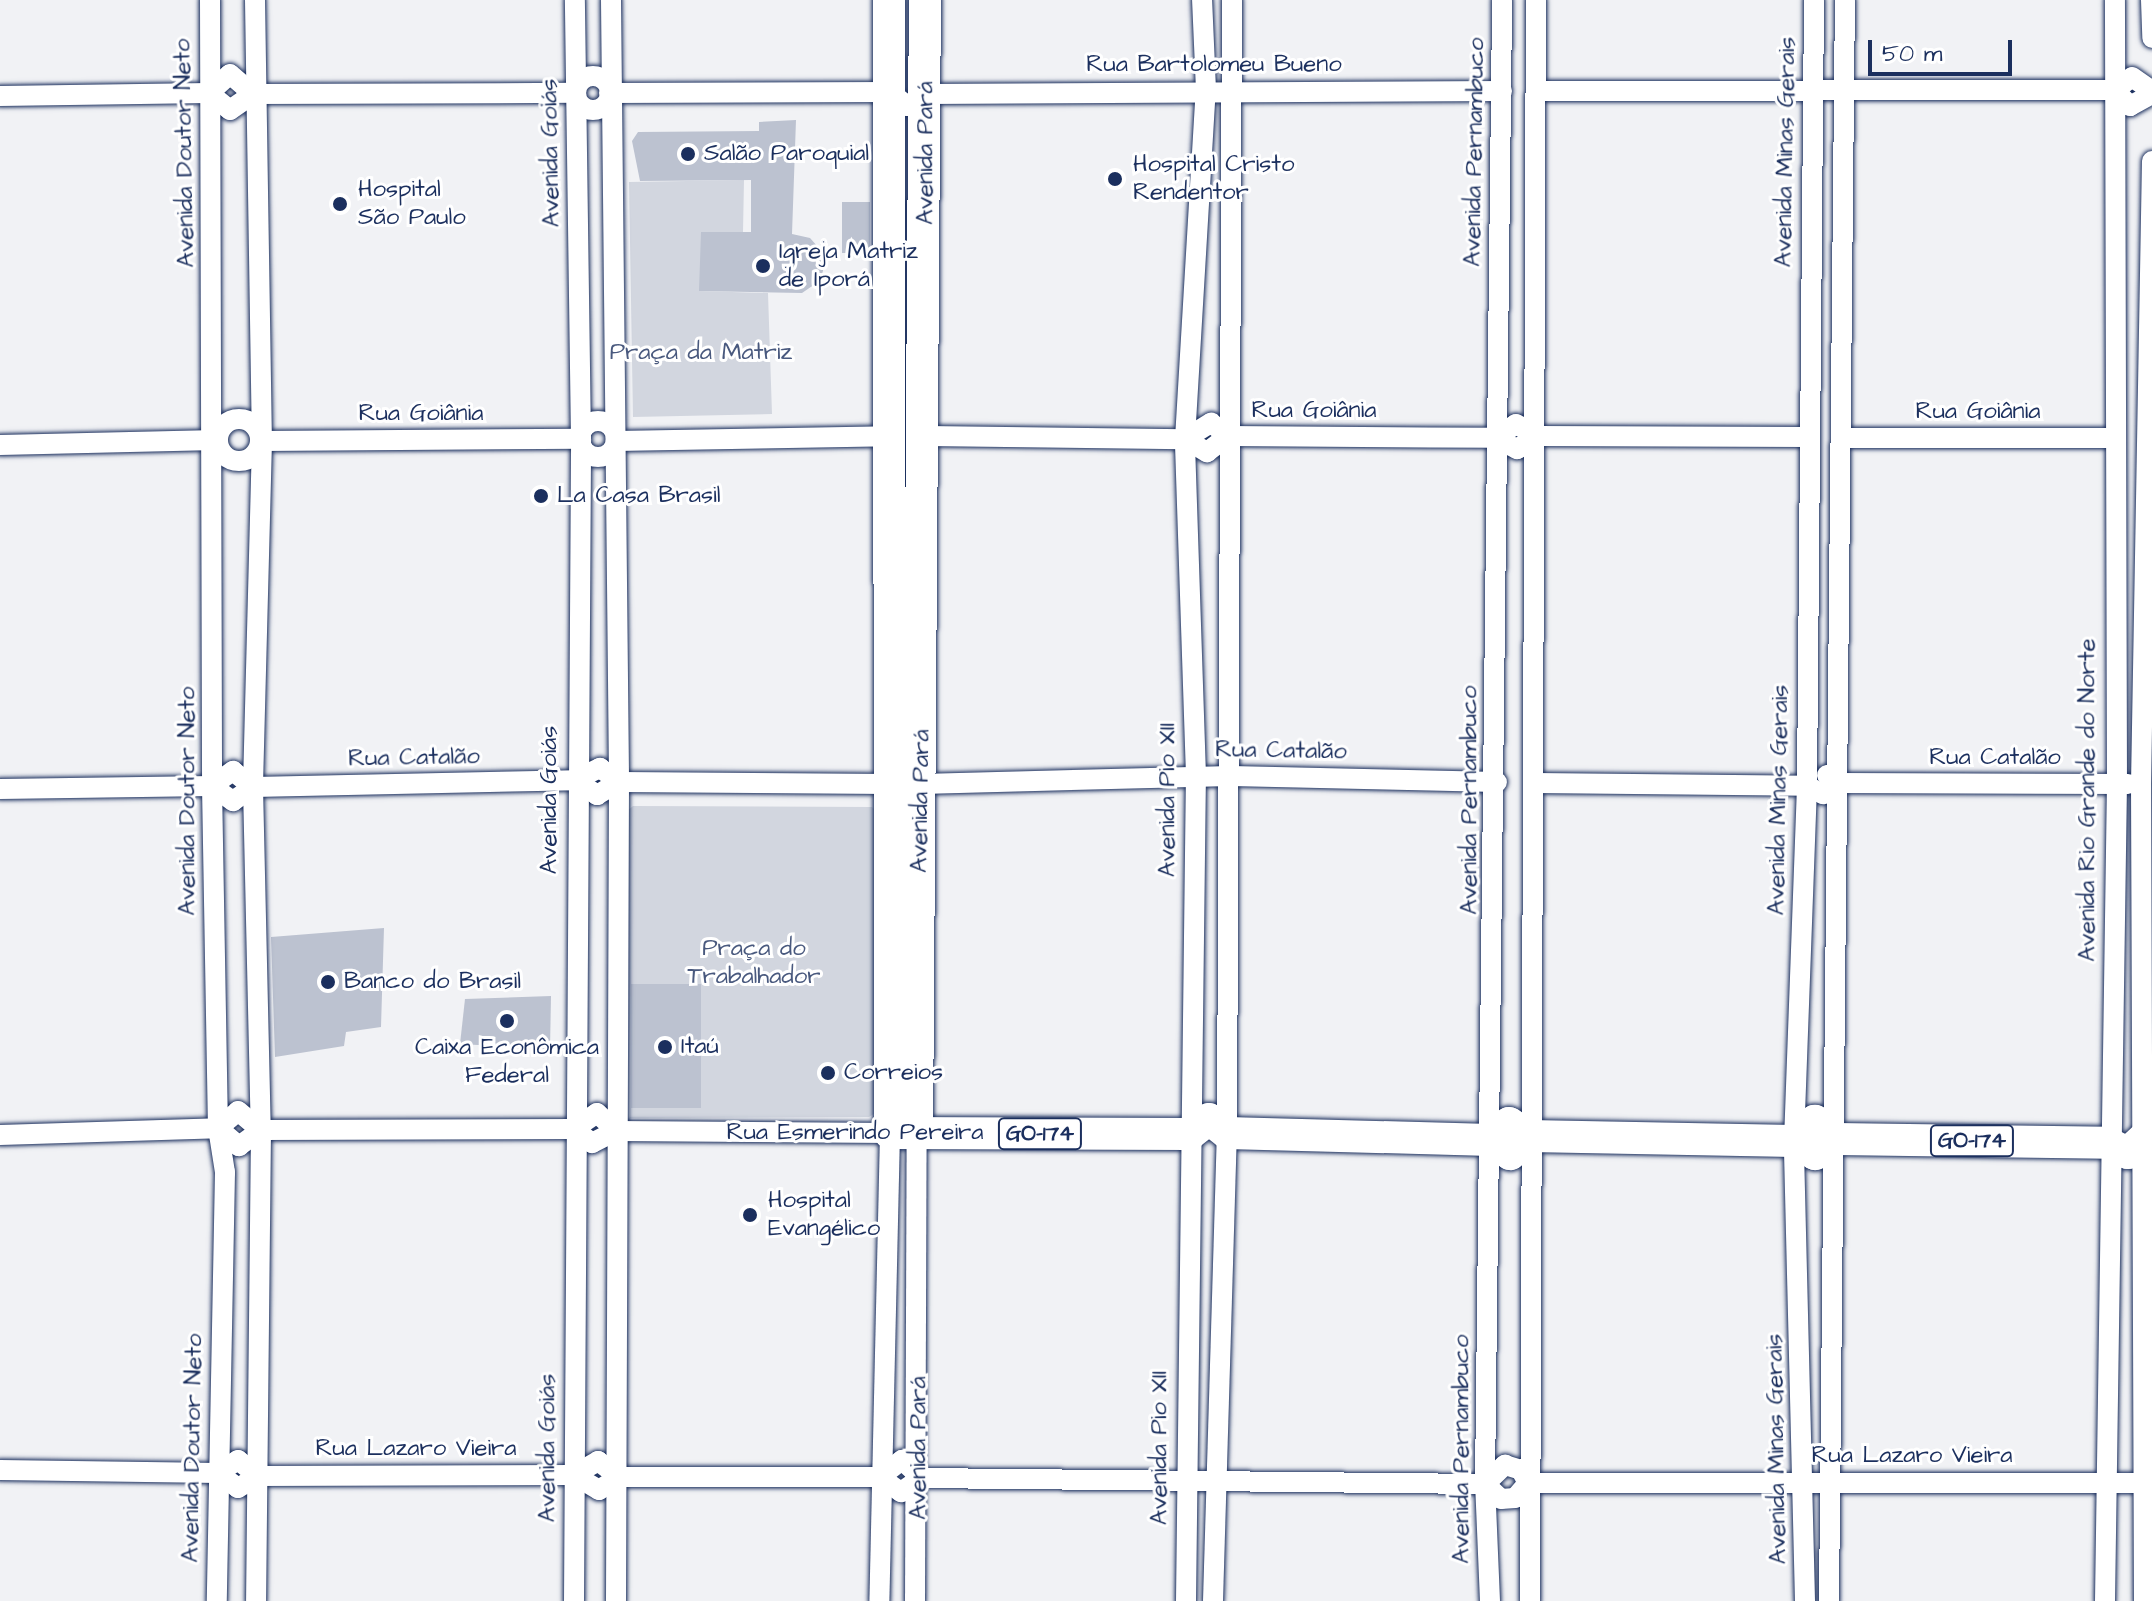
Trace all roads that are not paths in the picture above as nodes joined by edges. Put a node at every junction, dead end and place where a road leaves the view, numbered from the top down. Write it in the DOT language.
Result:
graph roads {
  1 [pos="210,0"];
  2 [pos="255,0"];
  3 [pos="575,0"];
  4 [pos="611,0"];
  5 [pos="889,0"];
  6 [pos="925,0"];
  7 [pos="1202,0"];
  8 [pos="1232,0"];
  9 [pos="1502,0"];
  10 [pos="1536,0"];
  11 [pos="1814,0"];
  12 [pos="1845,0"];
  13 [pos="2115,0"];
  14 [pos="2151,0"];
  15 [pos="2152,38"];
  16 [pos="1815,88"];
  17 [pos="1206,90"];
  18 [pos="2115,90"];
  19 [pos="1502,91"];
  20 [pos="1537,91"];
  21 [pos="1845,91"];
  22 [pos="890,92"];
  23 [pos="1233,92"];
  24 [pos="2152,92"];
  25 [pos="209,93"];
  26 [pos="576,93"];
  27 [pos="609,93"];
  28 [pos="253,94"];
  29 [pos="926,94"];
  30 [pos="0,96"];
  31 [pos="2152,161"];
  32 [pos="889,436"];
  33 [pos="927,436"];
  34 [pos="1228,436"];
  35 [pos="1537,436"];
  36 [pos="2150,436"];
  37 [pos="1807,437"];
  38 [pos="1496,438"];
  39 [pos="1842,438"];
  40 [pos="2113,438"];
  41 [pos="581,439"];
  42 [pos="1185,439"];
  43 [pos="217,440"];
  44 [pos="262,441"];
  45 [pos="616,441"];
  46 [pos="0,445"];
  47 [pos="1196,776"];
  48 [pos="1231,776"];
  49 [pos="575,780"];
  50 [pos="619,782"];
  51 [pos="1497,782"];
  52 [pos="1535,783"];
  53 [pos="1837,783"];
  54 [pos="905,784"];
  55 [pos="2117,784"];
  56 [pos="2147,784"];
  57 [pos="212,786"];
  58 [pos="1807,786"];
  59 [pos="253,787"];
  60 [pos="0,789"];
  61 [pos="218,1128"];
  62 [pos="574,1129"];
  63 [pos="261,1130"];
  64 [pos="616,1131"];
  65 [pos="904,1133"];
  66 [pos="1227,1133"];
  67 [pos="1190,1134"];
  68 [pos="0,1135"];
  69 [pos="1529,1136"];
  70 [pos="2148,1138"];
  71 [pos="1837,1139"];
  72 [pos="1491,1140"];
  73 [pos="1794,1141"];
  74 [pos="2108,1143"];
  75 [pos="0,1470"];
  76 [pos="218,1473"];
  77 [pos="574,1475"];
  78 [pos="258,1476"];
  79 [pos="1186,1476"];
  80 [pos="619,1477"];
  81 [pos="880,1477"];
  82 [pos="1213,1477"];
  83 [pos="921,1478"];
  84 [pos="1806,1481"];
  85 [pos="1830,1481"];
  86 [pos="1528,1483"];
  87 [pos="2104,1483"];
  88 [pos="1485,1484"];
  89 [pos="2148,1484"];
  90 [pos="217,1601"];
  91 [pos="256,1601"];
  92 [pos="574,1601"];
  93 [pos="616,1601"];
  94 [pos="879,1601"];
  95 [pos="915,1601"];
  96 [pos="1186,1601"];
  97 [pos="1213,1601"];
  98 [pos="1490,1601"];
  99 [pos="1530,1601"];
  100 [pos="1805,1601"];
  101 [pos="1829,1601"];
  102 [pos="2105,1601"];
  103 [pos="2144,1601"];
  1 -- 25 [label="street, Avenida Doutor Neto"];
  2 -- 28 [label="street"];
  3 -- 26 [label="street, Avenida Goiás"];
  4 -- 27 [label="street"];
  5 -- 22 [label="main road, Avenida Pará"];
  6 -- 29 [label="main road, Avenida Pará"];
  7 -- 17 [label="street, Avenida Pio XII"];
  8 -- 23 [label="street"];
  9 -- 19 [label="street, Avenida Pernambuco"];
  10 -- 20 [label="street"];
  11 -- 16 [label="street, Avenida Minas Gerais"];
  12 -- 21 [label="street, Avenida Minas Gerais"];
  13 -- 18 [label="street, Avenida Rio Grande do Norte"];
  14 -- 15 [label="street"];
  16 -- 20 [label="street, Rua Bartolomeu Bueno"];
  16 -- 21 [label="street, Rua Bartolomeu Bueno"];
  16 -- 37 [label="street, Avenida Minas Gerais"];
  17 -- 23 [label="street, Rua Bartolomeu Bueno"];
  17 -- 29 [label="street, Rua Bartolomeu Bueno"];
  17 -- 42 [label="street, Avenida Pio XII"];
  18 -- 21 [label="street, Rua Bartolomeu Bueno"];
  18 -- 24 [label="street, Rua Bartolomeu Bueno"];
  18 -- 40 [label="street, Avenida Rio Grande do Norte"];
  19 -- 20 [label="street, Rua Bartolomeu Bueno"];
  19 -- 23 [label="street, Rua Bartolomeu Bueno"];
  19 -- 38 [label="street, Avenida Pernambuco"];
  20 -- 35 [label="street"];
  21 -- 39 [label="street, Avenida Minas Gerais"];
  22 -- 27 [label="street, Rua Bartolomeu Bueno"];
  22 -- 29 [label="street, Rua Bartolomeu Bueno"];
  22 -- 32 [label="main road, Avenida Pará"];
  23 -- 34 [label="street"];
  25 -- 28 [label="street, Rua Bartolomeu Bueno"];
  25 -- 28 [label="street, Rua Bartolomeu Bueno"];
  25 -- 30 [label="street, Rua Bartolomeu Bueno"];
  25 -- 43 [label="street, Avenida Doutor Neto"];
  26 -- 27 [label="street, Rua Bartolomeu Bueno"];
  26 -- 28 [label="street, Rua Bartolomeu Bueno"];
  26 -- 41 [label="street, Avenida Goiás"];
  27 -- 45 [label="street"];
  28 -- 44 [label="street"];
  29 -- 33 [label="main road, Avenida Pará"];
  31 -- 36 [label="street"];
  32 -- 33 [label="street, Rua Goiânia"];
  32 -- 45 [label="street, Rua Goiânia"];
  32 -- 54 [label="main road, Avenida Pará"];
  33 -- 42 [label="street, Rua Goiânia"];
  33 -- 54 [label="main road, Avenida Pará"];
  34 -- 38 [label="street, Rua Goiânia"];
  34 -- 42 [label="street, Rua Goiânia"];
  34 -- 48 [label="street"];
  35 -- 37 [label="street, Rua Goiânia"];
  35 -- 38 [label="street, Rua Goiânia"];
  35 -- 52 [label="street"];
  36 -- 40 [label="street, Rua Goiânia"];
  36 -- 56 [label="street"];
  37 -- 39 [label="street, Rua Goiânia"];
  37 -- 58 [label="street, Avenida Minas Gerais"];
  38 -- 51 [label="street, Avenida Pernambuco"];
  39 -- 40 [label="street, Rua Goiânia"];
  39 -- 53 [label="street, Avenida Minas Gerais"];
  40 -- 55 [label="street, Avenida Rio Grande do Norte"];
  41 -- 44 [label="street, Rua Goiânia"];
  41 -- 45 [label="street, Rua Goiânia"];
  41 -- 49 [label="street, Avenida Goiás"];
  42 -- 47 [label="street, Avenida Pio XII"];
  43 -- 44 [label="street, Rua Goiânia"];
  43 -- 44 [label="street"];
  43 -- 46 [label="street"];
  43 -- 57 [label="street, Avenida Doutor Neto"];
  44 -- 59 [label="street"];
  45 -- 50 [label="street"];
  47 -- 48 [label="street, Rua Catalão"];
  47 -- 54 [label="street, Rua Catalão"];
  47 -- 67 [label="street, Avenida Pio XII"];
  48 -- 51 [label="street, Rua Catalão"];
  48 -- 66 [label="street"];
  49 -- 50 [label="street, Rua Catalão"];
  49 -- 59 [label="street, Rua Catalão"];
  49 -- 62 [label="street, Avenida Goiás"];
  50 -- 54 [label="street, Rua Catalão"];
  50 -- 64 [label="street"];
  51 -- 52 [label="street, Rua Catalão"];
  51 -- 72 [label="street, Avenida Pernambuco"];
  52 -- 58 [label="street, Rua Catalão"];
  52 -- 69 [label="street"];
  53 -- 55 [label="street, Rua Catalão"];
  53 -- 58 [label="street, Rua Catalão"];
  53 -- 71 [label="street, Avenida Minas Gerais"];
  54 -- 65 [label="main road, Avenida Pará"];
  55 -- 56 [label="street, Rua Catalão"];
  55 -- 74 [label="street, Avenida Rio Grande do Norte"];
  56 -- 70 [label="street"];
  57 -- 59 [label="street, Rua Catalão"];
  57 -- 60 [label="street, Rua Catalão"];
  57 -- 61 [label="street, Avenida Doutor Neto"];
  58 -- 73 [label="street, Avenida Minas Gerais"];
  59 -- 63 [label="street"];
  61 -- 63 [label="street, Rua Esmerindo Pereira"];
  61 -- 68 [label="street, Rua Esmerindo Pereira"];
  61 -- 76 [label="street, Avenida Doutor Neto"];
  62 -- 63 [label="street, Rua Esmerindo Pereira"];
  62 -- 64 [label="street, Rua Esmerindo Pereira"];
  62 -- 77 [label="street, Avenida Goiás"];
  63 -- 78 [label="street"];
  64 -- 65 [label="street, Rua Esmerindo Pereira"];
  64 -- 80 [label="street"];
  65 -- 67 [label="main road, Rua Esmerindo Pereira / GO-174"];
  65 -- 81 [label="street, Avenida Pará"];
  65 -- 83 [label="street, Avenida Pará"];
  66 -- 67 [label="main road, Rua Esmerindo Pereira / GO-174"];
  66 -- 72 [label="main road, Rua Esmerindo Pereira / GO-174"];
  66 -- 82 [label="street"];
  67 -- 79 [label="street, Avenida Pio XII"];
  69 -- 72 [label="main road, Rua Esmerindo Pereira / GO-174"];
  69 -- 73 [label="main road, Rua Esmerindo Pereira / GO-174"];
  69 -- 86 [label="street"];
  70 -- 74 [label="main road, Rua Esmerindo Pereira / GO-174"];
  70 -- 89 [label="street"];
  71 -- 73 [label="main road, Rua Esmerindo Pereira / GO-174"];
  71 -- 74 [label="main road, Rua Esmerindo Pereira / GO-174"];
  71 -- 85 [label="street, Avenida Minas Gerais"];
  72 -- 88 [label="street, Avenida Pernambuco"];
  73 -- 84 [label="street, Avenida Minas Gerais"];
  74 -- 87 [label="street, Avenida Rio Grande do Norte"];
  75 -- 76 [label="street, Rua Lazaro Vieira"];
  76 -- 78 [label="street, Rua Lazaro Vieira"];
  76 -- 90 [label="street, Avenida Doutor Neto"];
  77 -- 78 [label="street, Rua Lazaro Vieira"];
  77 -- 80 [label="street, Rua Lazaro Vieira"];
  77 -- 92 [label="street, Avenida Goiás"];
  78 -- 91 [label="street"];
  79 -- 82 [label="street, Rua Lazaro Vieira"];
  79 -- 83 [label="street, Rua Lazaro Vieira"];
  79 -- 96 [label="street, Avenida Pio XII"];
  80 -- 81 [label="street, Rua Lazaro Vieira"];
  80 -- 93 [label="street"];
  81 -- 83 [label="street, Rua Lazaro Vieira"];
  81 -- 94 [label="street, Avenida Pará"];
  82 -- 88 [label="street, Rua Lazaro Vieira"];
  82 -- 97 [label="street"];
  83 -- 95 [label="street, Avenida Pará"];
  84 -- 85 [label="street, Rua Lazaro Vieira"];
  84 -- 86 [label="street, Rua Lazaro Vieira"];
  84 -- 100 [label="street, Avenida Minas Gerais"];
  85 -- 87 [label="street, Rua Lazaro Vieira"];
  85 -- 101 [label="street, Avenida Minas Gerais"];
  86 -- 88 [label="street, Rua Lazaro Vieira"];
  86 -- 99 [label="street"];
  87 -- 89 [label="street, Rua Lazaro Vieira"];
  87 -- 102 [label="street, Avenida Rio Grande do Norte"];
  88 -- 98 [label="street, Avenida Pernambuco"];
  89 -- 103 [label="street"];
}
